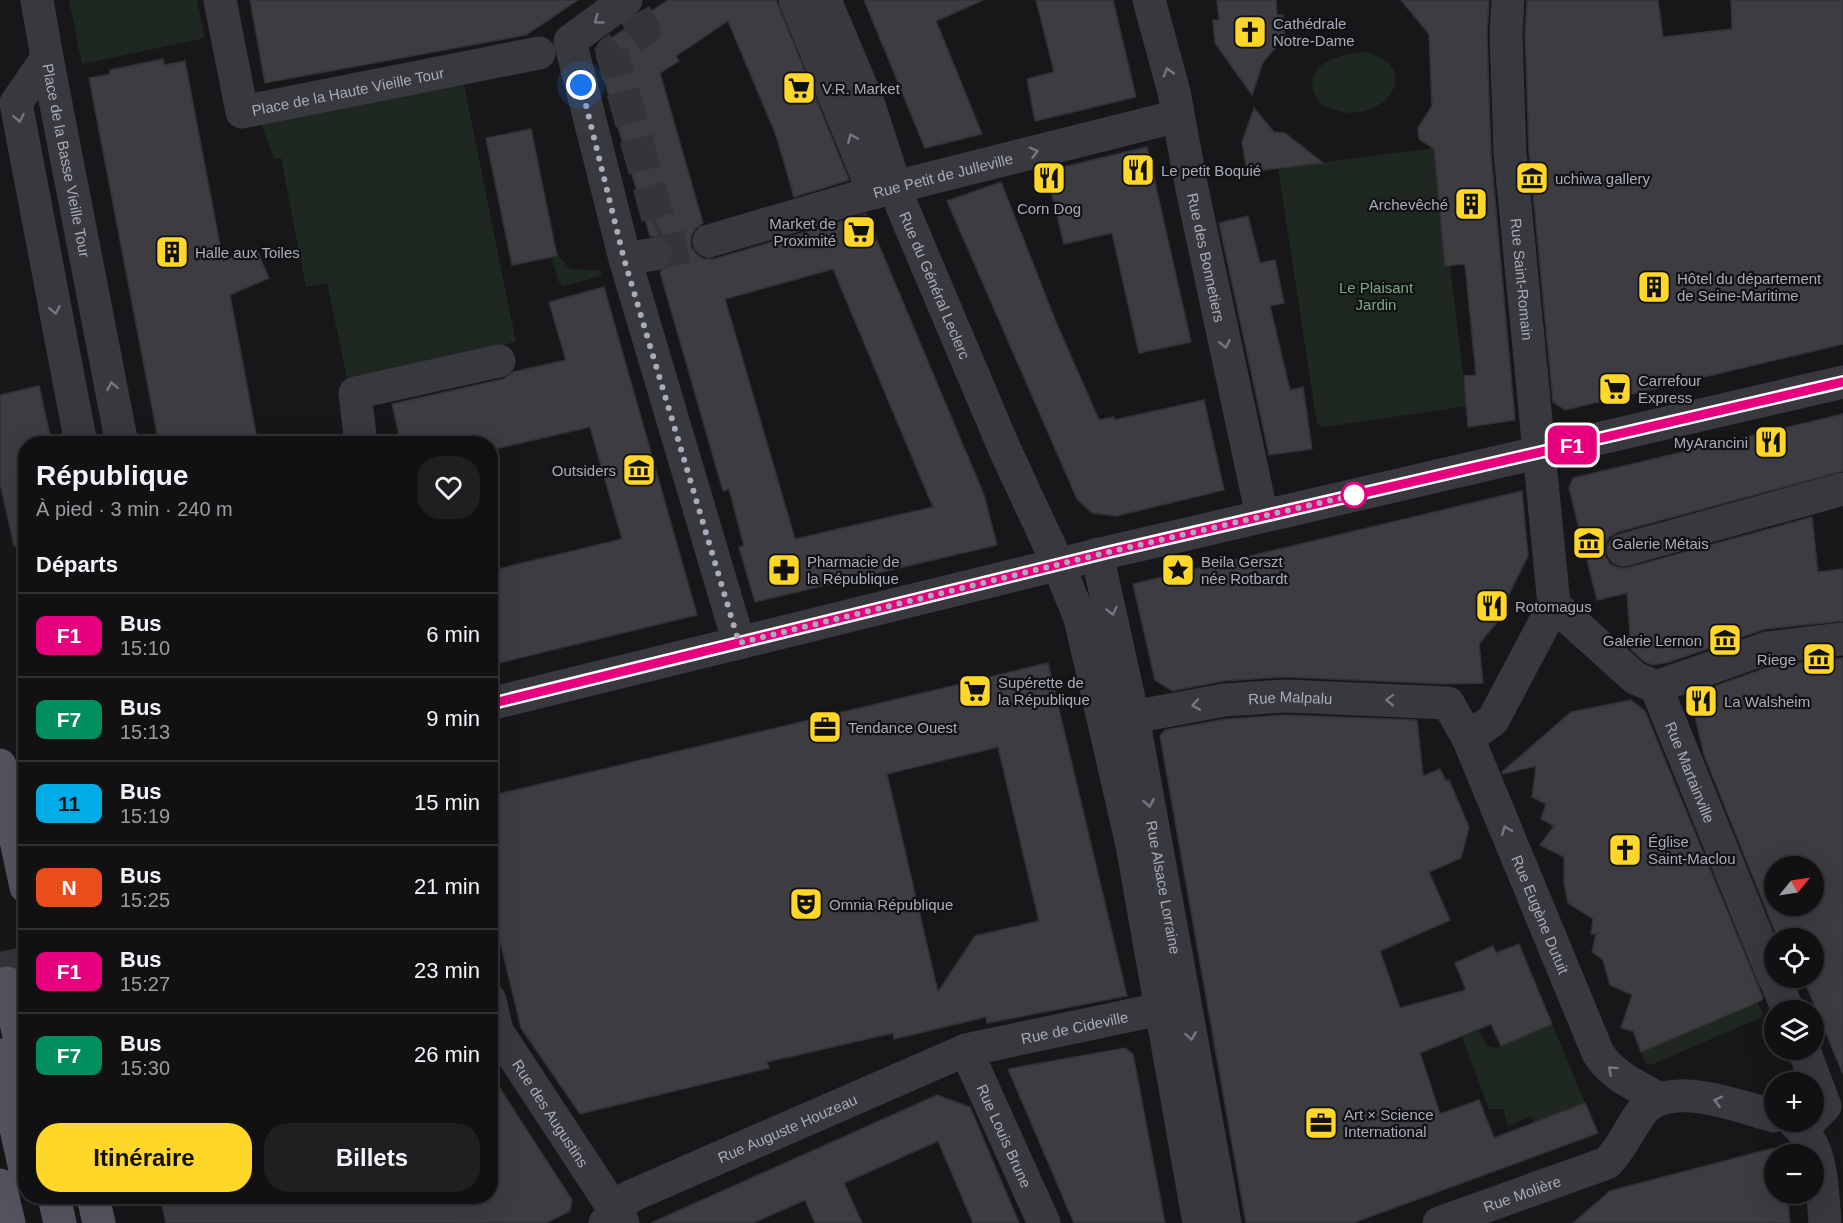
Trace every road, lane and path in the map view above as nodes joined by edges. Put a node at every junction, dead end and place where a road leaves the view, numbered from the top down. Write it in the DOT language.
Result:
graph roads {
  1 [pos="37,0"];
  2 [pos="626,0"];
  3 [pos="795,0"];
  4 [pos="825,0"];
  5 [pos="1149,0"];
  6 [pos="1508,0"];
  7 [pos="223,13"];
  8 [pos="539,52"];
  9 [pos="48,58"];
  10 [pos="1178,116"];
  11 [pos="885,190"];
  12 [pos="709,241"];
  13 [pos="499,361"];
  14 [pos="1843,382"];
  15 [pos="79,436"];
  16 [pos="120,436"];
  17 [pos="360,436"];
  18 [pos="1539,452"];
  19 [pos="1843,489"];
  20 [pos="1262,516"];
  21 [pos="1623,550"];
  22 [pos="1097,554"];
  23 [pos="1058,564"];
  24 [pos="1554,605"];
  25 [pos="1843,639"];
  26 [pos="739,643"];
  27 [pos="1646,682"];
  28 [pos="498,702"];
  29 [pos="1448,703"];
  30 [pos="1133,717"];
  31 [pos="1468,738"];
  32 [pos="0,765"];
  33 [pos="12,815"];
  34 [pos="18,874"];
  35 [pos="1764,953"];
  36 [pos="7,983"];
  37 [pos="1173,1006"];
  38 [pos="18,1032"];
  39 [pos="498,1033"];
  40 [pos="966,1050"];
  41 [pos="0,1055"];
  42 [pos="1660,1099"];
  43 [pos="1764,1113"];
  44 [pos="1809,1132"];
  45 [pos="18,1137"];
  46 [pos="0,1185"];
  47 [pos="32,1204"];
  48 [pos="56,1204"];
  49 [pos="95,1204"];
  50 [pos="615,1219"];
  51 [pos="9,1223"];
  52 [pos="36,1223"];
  53 [pos="60,1223"];
  54 [pos="99,1223"];
  55 [pos="1044,1223"];
  56 [pos="1199,1223"];
  57 [pos="1225,1223"];
  58 [pos="1439,1223"];
  59 [pos="1826,1223"];
  1 -- 9 [label="street"];
  2 -- 26 [label="street, one-way"];
  11 -- 3 [label="street, Rue du Général Leclerc, one-way"];
  4 -- 11 [label="street, Rue du Général Leclerc"];
  10 -- 5 [label="street, Rue des Bonnetiers, one-way"];
  6 -- 18 [label="street, Rue Saint-Romain"];
  7 -- 8 [label="street, Place de la Haute Vieille Tour"];
  9 -- 15 [label="street, Place de la Basse Vieille Tour, one-way"];
  16 -- 9 [label="street, Place de la Basse Vieille Tour, one-way"];
  11 -- 10 [label="street, Rue Petit de Julleville, one-way"];
  10 -- 20 [label="street, Rue des Bonnetiers, one-way"];
  11 -- 12 [label="street, Rue Petit de Julleville"];
  11 -- 23 [label="street, Rue du Général Leclerc"];
  13 -- 17 [label="street"];
  14 -- 18 [label="street"];
  18 -- 20 [label="street"];
  18 -- 24 [label="street, Rue Saint-Romain"];
  19 -- 21 [label="street"];
  20 -- 22 [label="street"];
  22 -- 23 [label="street"];
  22 -- 30 [label="street, Rue Alsace Lorraine, one-way"];
  23 -- 26 [label="street"];
  23 -- 37 [label="street, Rue Alsace Lorraine"];
  24 -- 27 [label="street"];
  24 -- 31 [label="street"];
  25 -- 27 [label="street"];
  26 -- 28 [label="street"];
  27 -- 35 [label="street, Rue Martainville"];
  29 -- 30 [label="street, Rue Malpalu, one-way"];
  29 -- 31 [label="street, Rue Eugène Dutuit"];
  30 -- 37 [label="street, Rue Alsace Lorraine, one-way"];
  42 -- 31 [label="street, Rue Eugène Dutuit, one-way"];
  32 -- 33 [label="main road"];
  33 -- 34 [label="main road"];
  36 -- 38 [label="main road"];
  37 -- 40 [label="street, Rue de Cideville"];
  37 -- 56 [label="street, Rue Alsace Lorraine"];
  37 -- 57 [label="street, Rue Alsace Lorraine, one-way"];
  39 -- 50 [label="street, Rue des Augustins"];
  40 -- 50 [label="street, Rue Auguste Houzeau"];
  40 -- 55 [label="street, Rue Louis Brune"];
  41 -- 45 [label="main road"];
  43 -- 42 [label="street, one-way"];
  42 -- 58 [label="street, Rue Molière"];
  44 -- 59 [label="street"];
  46 -- 51 [label="main road"];
  47 -- 52 [label="main road"];
  48 -- 53 [label="main road"];
  49 -- 54 [label="main road"];
}
